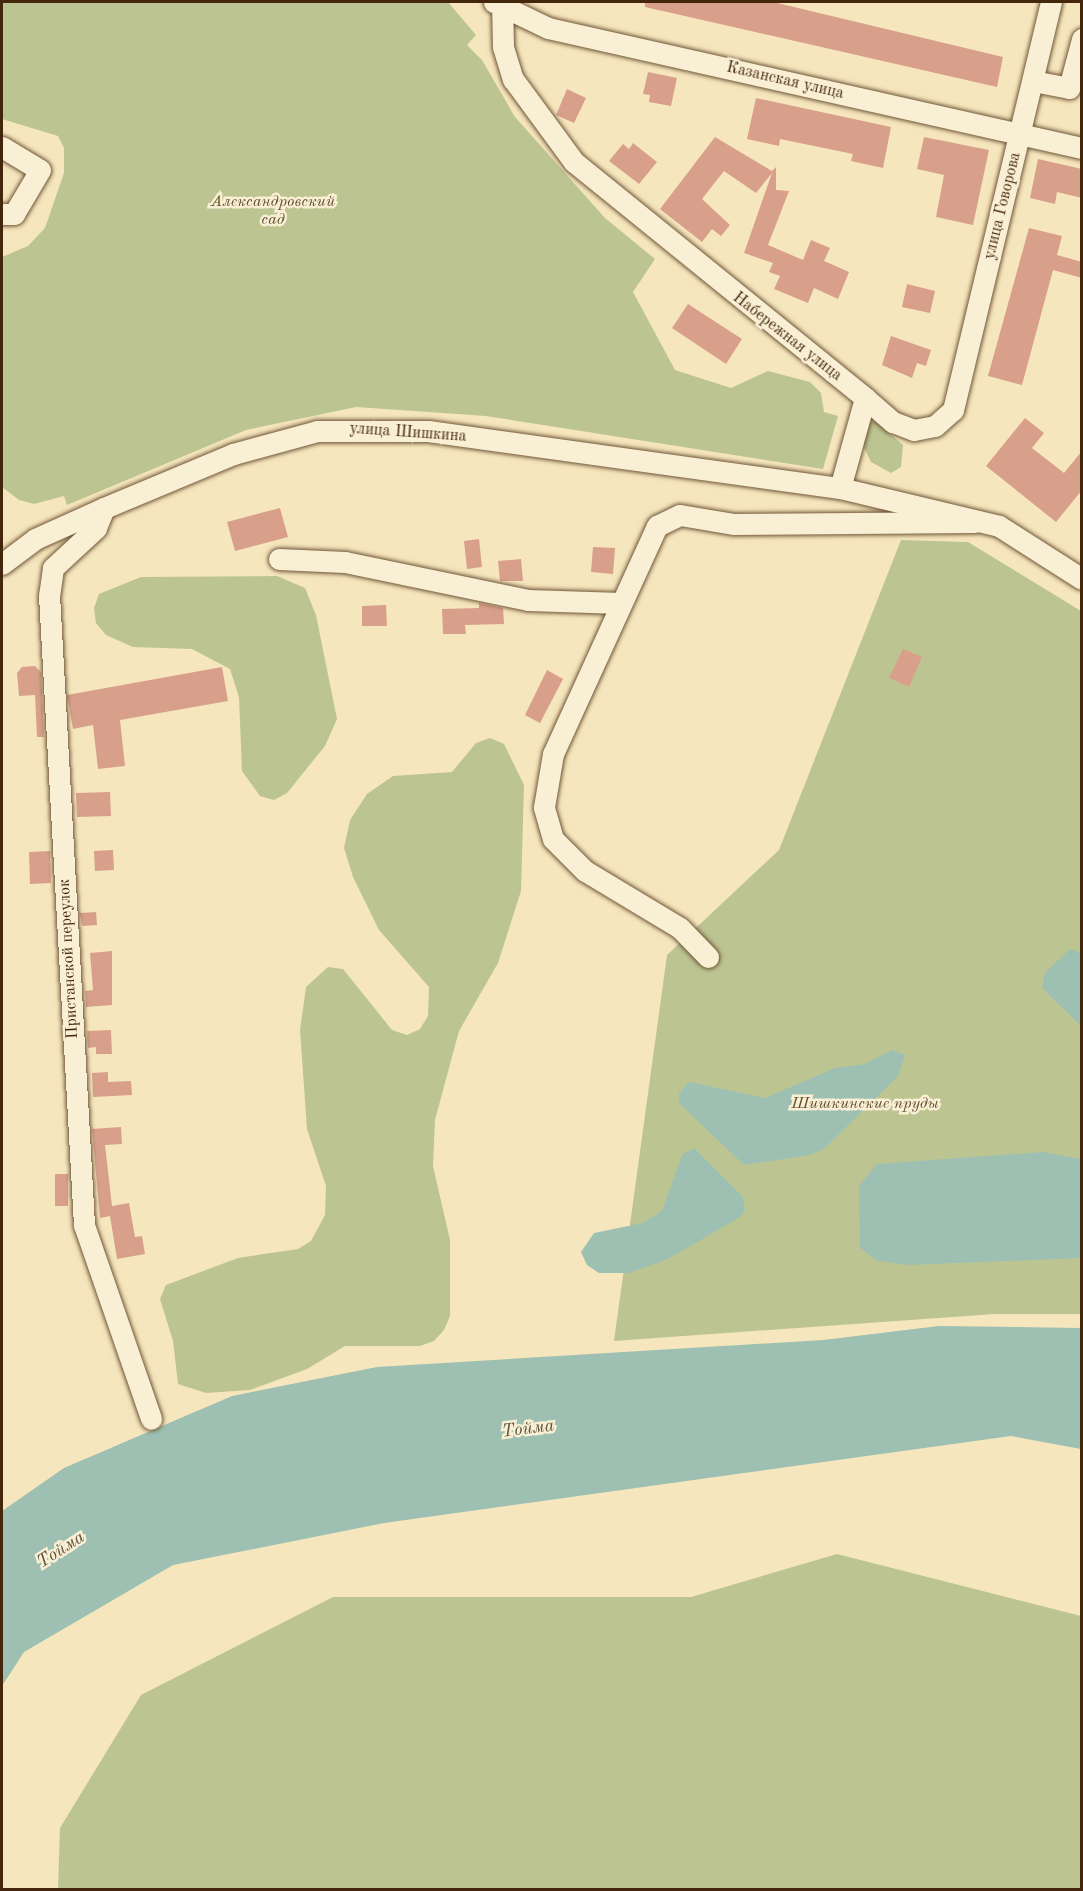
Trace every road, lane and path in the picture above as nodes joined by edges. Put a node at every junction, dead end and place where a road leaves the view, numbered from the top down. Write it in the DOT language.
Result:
graph roads {
  1 [pos="1051,2"];
  2 [pos="499,3"];
  3 [pos="1082,39"];
  4 [pos="1033,81"];
  5 [pos="1020,136"];
  6 [pos="2,147"];
  7 [pos="1082,148"];
  8 [pos="2,214"];
  9 [pos="865,398"];
  10 [pos="953,410"];
  11 [pos="840,488"];
  12 [pos="104,508"];
  13 [pos="981,519"];
  14 [pos="279,559"];
  15 [pos="2,564"];
  16 [pos="1082,579"];
  17 [pos="621,603"];
  18 [pos="708,957"];
  19 [pos="151,1419"];
  1 -- 4 [label="street, улица Говорова"];
  2 -- 5 [label="street, Казанская улица"];
  2 -- 9 [label="street, Набережная улица"];
  3 -- 4 [label="street"];
  4 -- 5 [label="street, улица Говорова"];
  5 -- 7 [label="street, Казанская улица"];
  5 -- 10 [label="street, улица Говорова"];
  6 -- 8 [label="street"];
  9 -- 10 [label="street, Набережная улица"];
  9 -- 11 [label="street"];
  11 -- 12 [label="street, улица Шишкина"];
  11 -- 13 [label="street"];
  12 -- 15 [label="street, улица Шишкина"];
  12 -- 19 [label="street, Пристанской переулок"];
  13 -- 16 [label="street"];
  13 -- 17 [label="street"];
  14 -- 17 [label="street"];
  17 -- 18 [label="street"];
}
